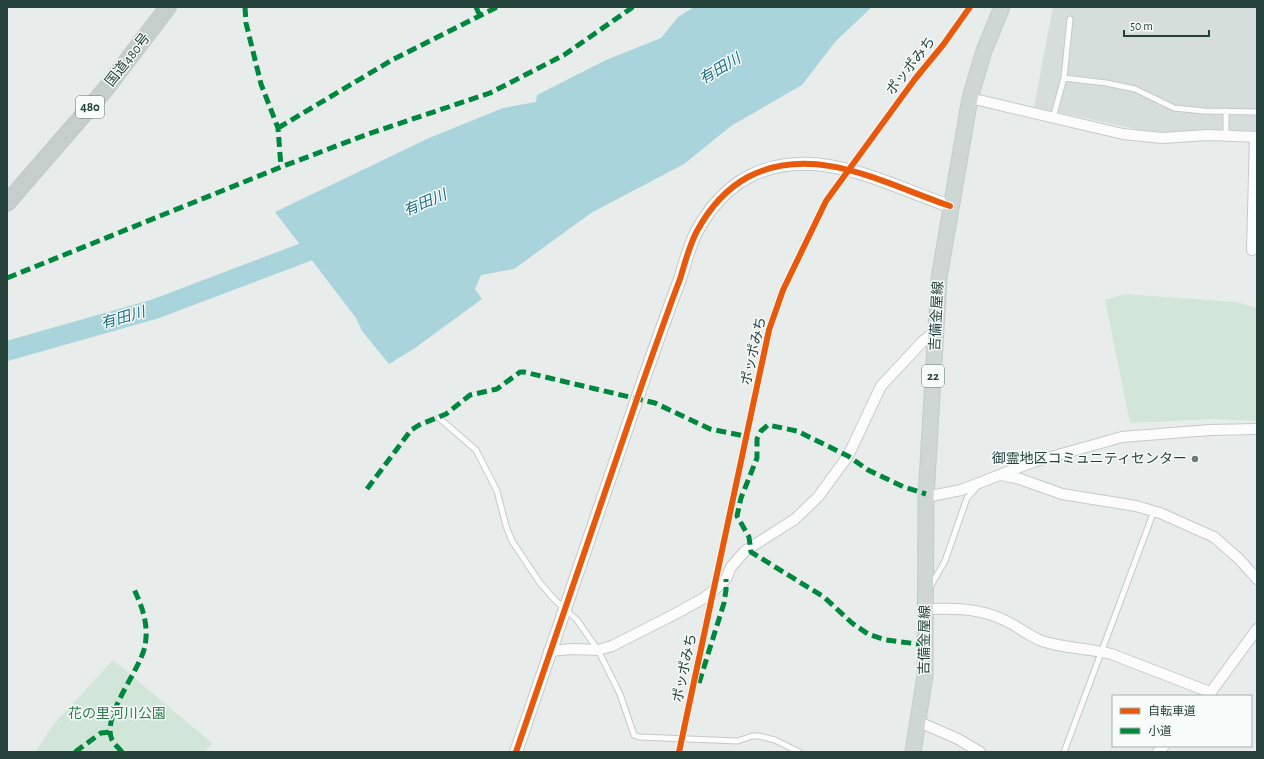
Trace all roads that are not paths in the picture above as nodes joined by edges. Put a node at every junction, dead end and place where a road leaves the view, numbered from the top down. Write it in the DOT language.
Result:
graph roads {
  1 [pos="168,7"];
  2 [pos="1002,7"];
  3 [pos="1070,19"];
  4 [pos="1064,78"];
  5 [pos="970,98"];
  6 [pos="1226,111"];
  7 [pos="1257,112"];
  8 [pos="1053,118"];
  9 [pos="1226,136"];
  10 [pos="1256,137"];
  11 [pos="7,203"];
  12 [pos="950,206"];
  13 [pos="1252,250"];
  14 [pos="936,331"];
  15 [pos="439,418"];
  16 [pos="1257,429"];
  17 [pos="998,475"];
  18 [pos="981,483"];
  19 [pos="926,497"];
  20 [pos="1154,511"];
  21 [pos="1257,579"];
  22 [pos="926,604"];
  23 [pos="564,609"];
  24 [pos="1257,629"];
  25 [pos="598,650"];
  26 [pos="1102,651"];
  27 [pos="550,652"];
  28 [pos="1209,694"];
  29 [pos="919,722"];
  30 [pos="516,752"];
  31 [pos="799,752"];
  32 [pos="913,752"];
  33 [pos="980,752"];
  34 [pos="1064,752"];
  1 -- 11 [label="highway, 国道480号 / 480"];
  2 -- 5 [label="main road, 吉備金屋線 / 22"];
  3 -- 4 [label="lane"];
  4 -- 6 [label="lane"];
  4 -- 8 [label="lane"];
  5 -- 8 [label="street"];
  5 -- 12 [label="main road, 吉備金屋線 / 22"];
  6 -- 7 [label="lane"];
  6 -- 9 [label="lane"];
  8 -- 9 [label="street"];
  9 -- 10 [label="street"];
  10 -- 13 [label="street"];
  12 -- 14 [label="main road, 吉備金屋線 / 22"];
  12 -- 23 [label="street"];
  14 -- 19 [label="main road, 吉備金屋線 / 22"];
  14 -- 25 [label="street"];
  15 -- 23 [label="lane"];
  16 -- 17 [label="street"];
  17 -- 18 [label="street"];
  17 -- 20 [label="street"];
  18 -- 19 [label="street"];
  18 -- 22 [label="lane"];
  19 -- 22 [label="main road, 吉備金屋線 / 22"];
  20 -- 21 [label="street"];
  20 -- 26 [label="lane"];
  22 -- 26 [label="street"];
  22 -- 29 [label="main road, 吉備金屋線 / 22"];
  23 -- 25 [label="lane"];
  23 -- 27 [label="street"];
  24 -- 28 [label="street"];
  25 -- 27 [label="street"];
  25 -- 31 [label="lane"];
  26 -- 28 [label="street"];
  26 -- 34 [label="lane"];
  27 -- 30 [label="street"];
  29 -- 32 [label="main road, 吉備金屋線 / 22"];
  29 -- 33 [label="street"];
}
